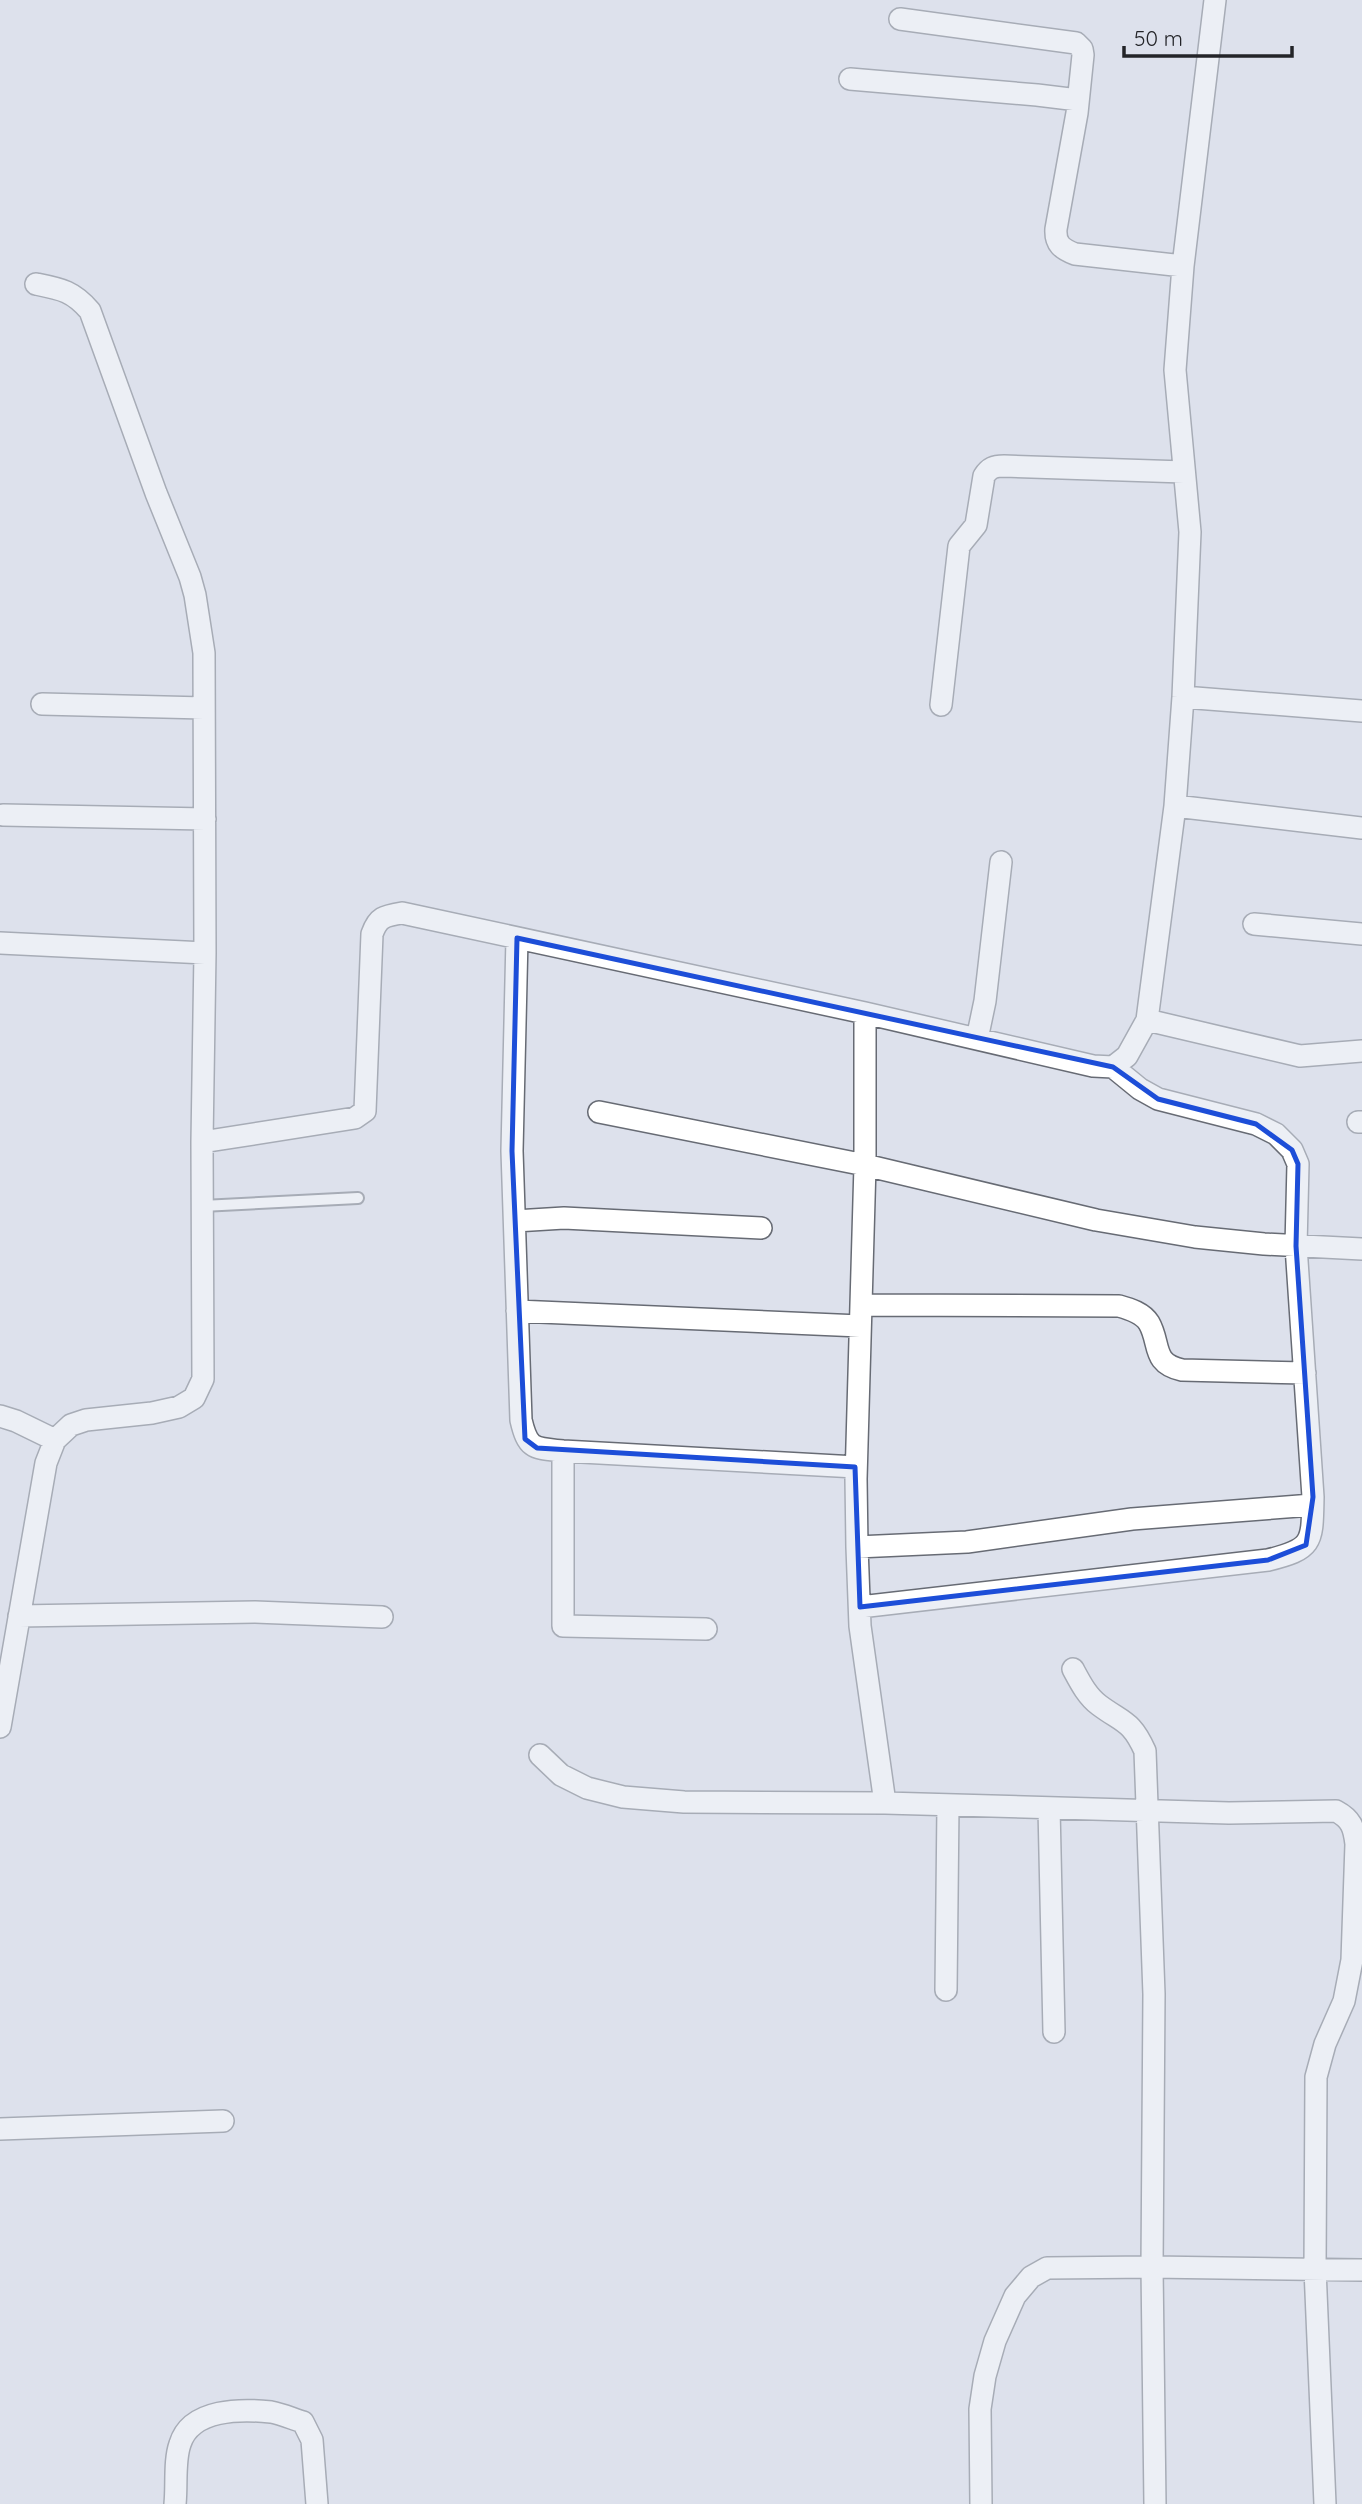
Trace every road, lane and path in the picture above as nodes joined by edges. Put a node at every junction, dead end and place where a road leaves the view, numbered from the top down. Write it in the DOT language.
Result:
graph roads {
  1 [pos="1215,0"];
  2 [pos="900,19"];
  3 [pos="850,79"];
  4 [pos="1078,100"];
  5 [pos="1184,266"];
  6 [pos="36,284"];
  7 [pos="1184,472"];
  8 [pos="1183,696"];
  9 [pos="42,704"];
  10 [pos="941,705"];
  11 [pos="204,708"];
  12 [pos="1362,711"];
  13 [pos="1175,806"];
  14 [pos="2,815"];
  15 [pos="205,818"];
  16 [pos="1362,828"];
  17 [pos="1001,862"];
  18 [pos="1254,924"];
  19 [pos="1362,934"];
  20 [pos="517,938"];
  21 [pos="0,943"];
  22 [pos="205,953"];
  23 [pos="865,1013"];
  24 [pos="1147,1020"];
  25 [pos="977,1039"];
  26 [pos="1362,1051"];
  27 [pos="1113,1067"];
  28 [pos="599,1112"];
  29 [pos="202,1142"];
  30 [pos="865,1165"];
  31 [pos="358,1198"];
  32 [pos="202,1206"];
  33 [pos="514,1222"];
  34 [pos="761,1228"];
  35 [pos="1296,1246"];
  36 [pos="1362,1249"];
  37 [pos="517,1311"];
  38 [pos="860,1315"];
  39 [pos="1305,1373"];
  40 [pos="0,1416"];
  41 [pos="55,1440"];
  42 [pos="563,1451"];
  43 [pos="856,1467"];
  44 [pos="1312,1506"];
  45 [pos="857,1547"];
  46 [pos="860,1607"];
  47 [pos="19,1616"];
  48 [pos="382,1616"];
  49 [pos="706,1629"];
  50 [pos="1073,1669"];
  51 [pos="0,1727"];
  52 [pos="540,1755"];
  53 [pos="885,1803"];
  54 [pos="948,1805"];
  55 [pos="1049,1808"];
  56 [pos="1148,1810"];
  57 [pos="946,1990"];
  58 [pos="1054,2032"];
  59 [pos="223,2122"];
  60 [pos="0,2129"];
  61 [pos="1152,2267"];
  62 [pos="1315,2269"];
  63 [pos="1362,2270"];
  64 [pos="175,2504"];
  65 [pos="317,2504"];
  66 [pos="981,2504"];
  67 [pos="1155,2504"];
  68 [pos="1325,2504"];
  1 -- 5 [label="street"];
  2 -- 4 [label="street"];
  3 -- 4 [label="street"];
  4 -- 5 [label="street"];
  5 -- 7 [label="street"];
  6 -- 11 [label="street"];
  7 -- 8 [label="street"];
  7 -- 10 [label="street"];
  8 -- 12 [label="street"];
  8 -- 13 [label="street"];
  9 -- 11 [label="street"];
  11 -- 15 [label="street"];
  13 -- 16 [label="street"];
  13 -- 24 [label="street"];
  14 -- 15 [label="street"];
  15 -- 22 [label="street"];
  17 -- 25 [label="street"];
  18 -- 19 [label="street"];
  20 -- 23 [label="street"];
  20 -- 29 [label="street"];
  20 -- 33 [label="street"];
  21 -- 22 [label="street"];
  22 -- 29 [label="street"];
  23 -- 25 [label="street"];
  23 -- 30 [label="street"];
  24 -- 26 [label="street"];
  24 -- 27 [label="street"];
  25 -- 27 [label="street"];
  27 -- 35 [label="street"];
  28 -- 30 [label="street"];
  29 -- 32 [label="street"];
  30 -- 35 [label="street"];
  30 -- 38 [label="street"];
  31 -- 32 [label="lane"];
  32 -- 41 [label="street"];
  33 -- 34 [label="street"];
  33 -- 37 [label="street"];
  35 -- 36 [label="street"];
  35 -- 39 [label="street"];
  37 -- 38 [label="street"];
  37 -- 42 [label="street"];
  38 -- 39 [label="street"];
  38 -- 43 [label="street"];
  39 -- 44 [label="street"];
  40 -- 41 [label="street"];
  41 -- 47 [label="street"];
  42 -- 43 [label="street"];
  42 -- 49 [label="street"];
  43 -- 45 [label="street"];
  44 -- 45 [label="street"];
  44 -- 46 [label="street"];
  45 -- 46 [label="street"];
  46 -- 53 [label="street"];
  47 -- 48 [label="street"];
  47 -- 51 [label="street"];
  50 -- 56 [label="street"];
  52 -- 53 [label="street"];
  53 -- 54 [label="street"];
  54 -- 55 [label="street"];
  54 -- 57 [label="street"];
  55 -- 56 [label="street"];
  55 -- 58 [label="street"];
  56 -- 61 [label="street"];
  56 -- 62 [label="street"];
  59 -- 60 [label="street"];
  61 -- 62 [label="street"];
  61 -- 66 [label="street"];
  61 -- 67 [label="street"];
  62 -- 63 [label="street"];
  62 -- 68 [label="street"];
  64 -- 65 [label="street"];
}
